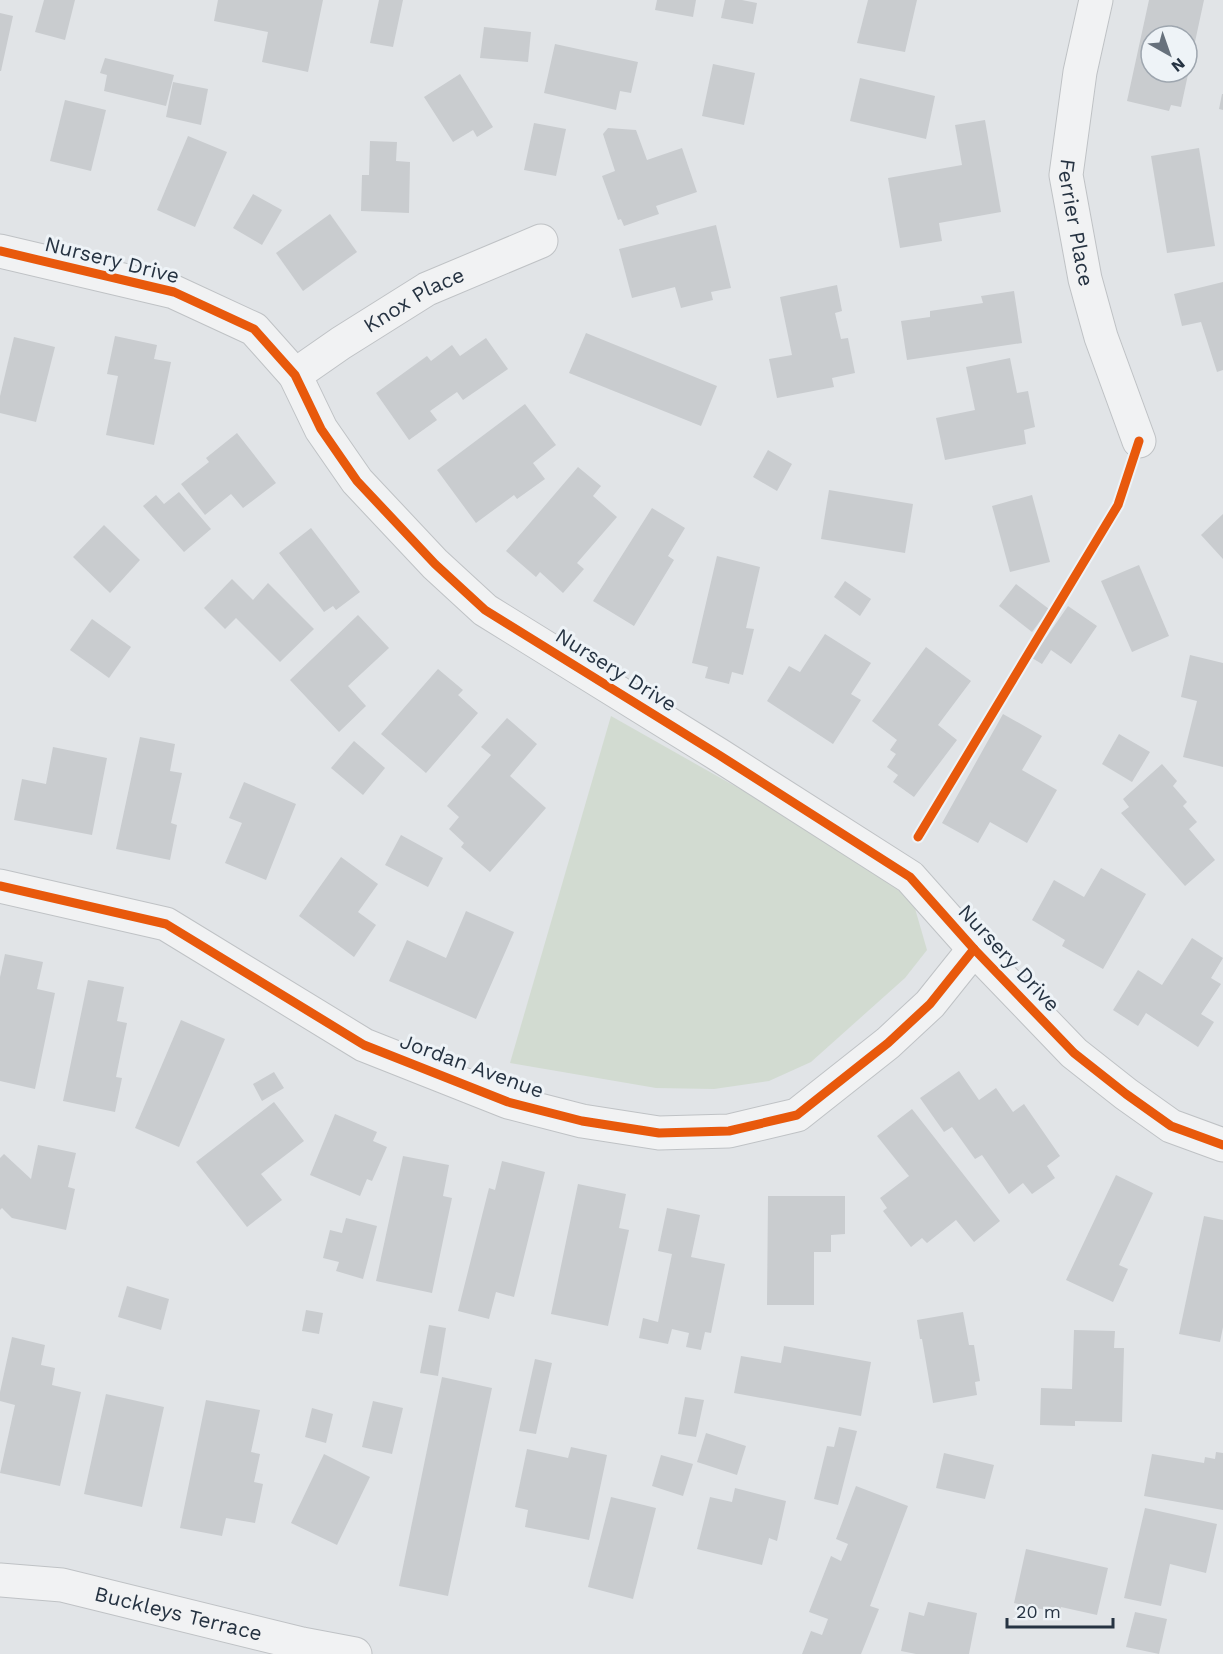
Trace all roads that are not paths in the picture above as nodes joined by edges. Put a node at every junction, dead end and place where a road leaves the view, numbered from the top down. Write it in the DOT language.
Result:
graph roads {
  1 [pos="1096,0"];
  2 [pos="541,241"];
  3 [pos="0,251"];
  4 [pos="295,375"];
  5 [pos="1139,441"];
  6 [pos="0,886"];
  7 [pos="974,949"];
  8 [pos="1223,1145"];
  9 [pos="0,1580"];
  10 [pos="355,1654"];
  1 -- 5 [label="street, Ferrier Place"];
  2 -- 4 [label="street, Knox Place"];
  3 -- 4 [label="street, Nursery Drive"];
  4 -- 7 [label="street, Nursery Drive"];
  6 -- 7 [label="street, Jordan Avenue"];
  7 -- 8 [label="street, Nursery Drive"];
  9 -- 10 [label="street, Buckleys Terrace"];
}
